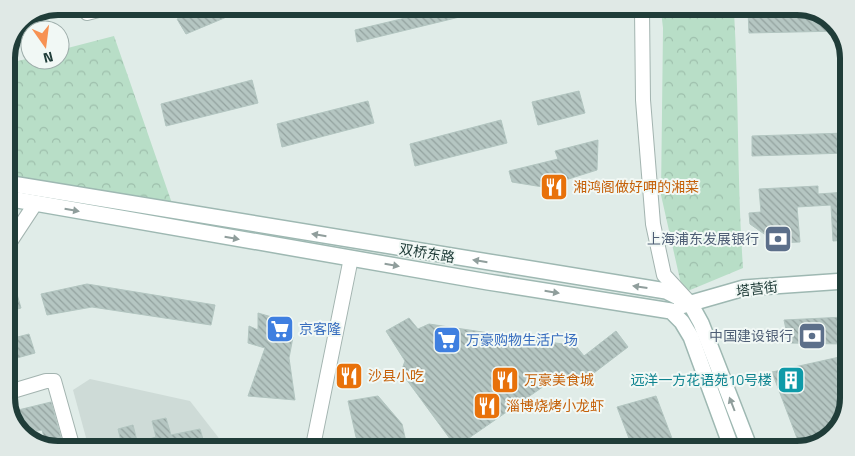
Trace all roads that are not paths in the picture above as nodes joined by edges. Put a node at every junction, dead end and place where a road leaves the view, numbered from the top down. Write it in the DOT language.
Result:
graph roads {
  1 [pos="642,15"];
  2 [pos="15,184"];
  3 [pos="15,200"];
  4 [pos="35,204"];
  5 [pos="15,232"];
  6 [pos="351,258"];
  7 [pos="840,281"];
  8 [pos="690,303"];
  9 [pos="671,311"];
  10 [pos="15,391"];
  11 [pos="71,441"];
  12 [pos="314,441"];
  13 [pos="729,441"];
  14 [pos="747,441"];
  1 -- 8 [label="street"];
  8 -- 2 [label="street, 双桥东路, one-way"];
  3 -- 4 [label="street, 双桥东路"];
  4 -- 5 [label="street"];
  4 -- 6 [label="street, 双桥东路, one-way"];
  6 -- 9 [label="street, 双桥东路, one-way"];
  6 -- 12 [label="street"];
  7 -- 8 [label="street, 塔营街"];
  8 -- 9 [label="street, 塔营街"];
  14 -- 8 [label="street, one-way"];
  9 -- 13 [label="street"];
  10 -- 11 [label="street"];
}
